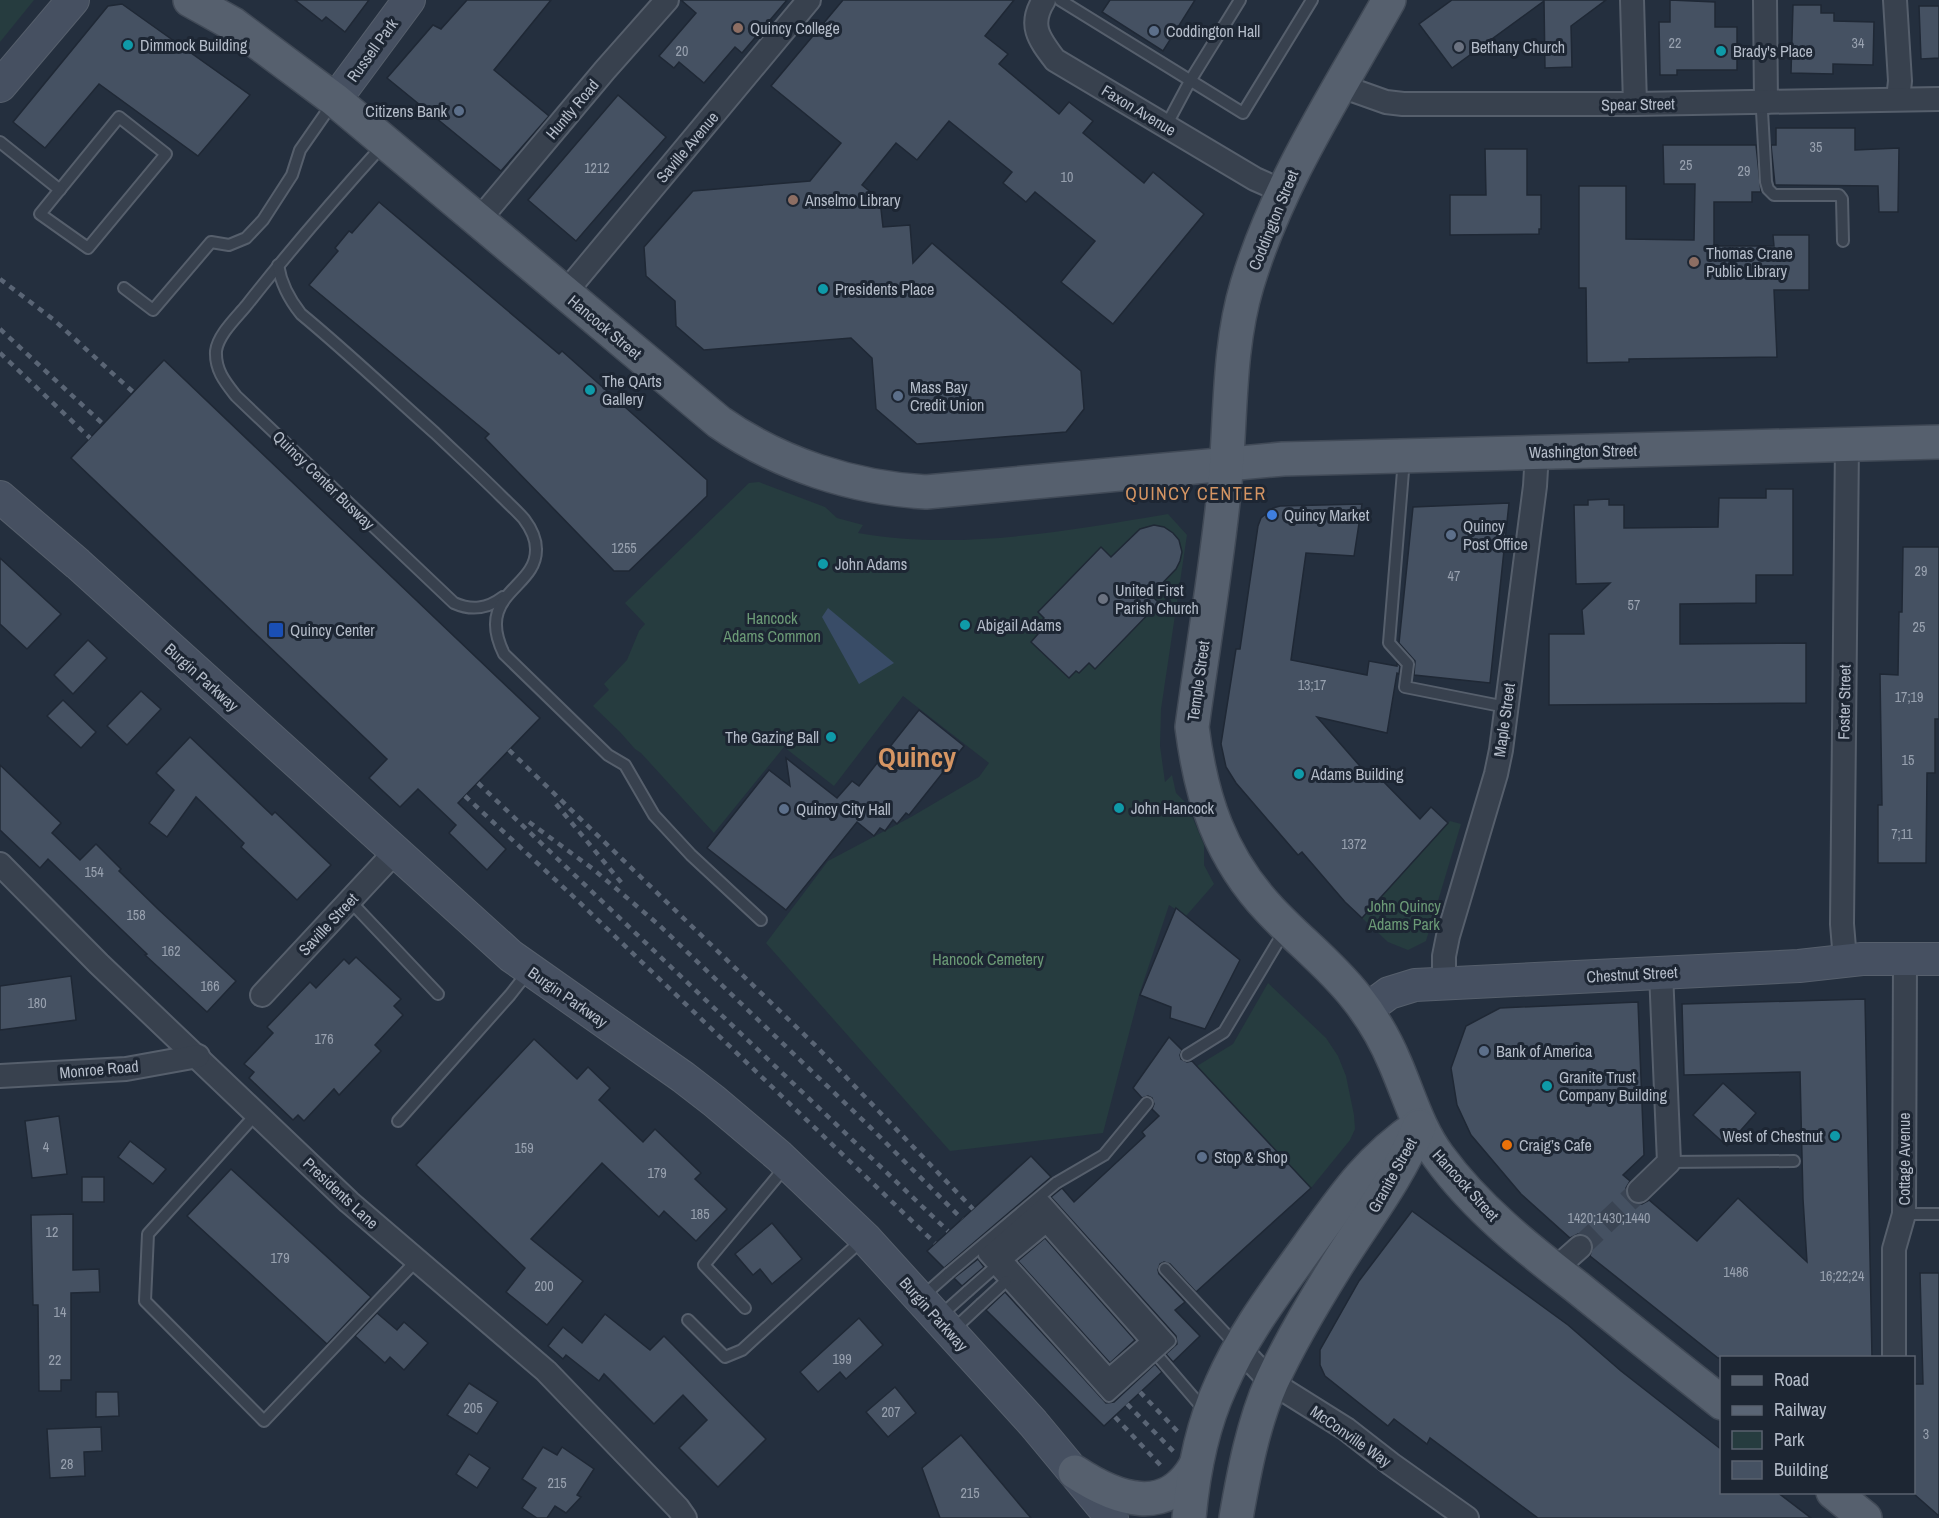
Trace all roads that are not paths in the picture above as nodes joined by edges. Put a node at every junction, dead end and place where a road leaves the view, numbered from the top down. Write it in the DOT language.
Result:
graph roads {
  1 [pos="73,0"];
  2 [pos="190,0"];
  3 [pos="409,0"];
  4 [pos="667,0"];
  5 [pos="809,0"];
  6 [pos="1044,0"];
  7 [pos="1060,0"];
  8 [pos="1239,0"];
  9 [pos="1312,0"];
  10 [pos="1389,0"];
  11 [pos="1632,0"];
  12 [pos="1765,0"];
  13 [pos="1895,0"];
  14 [pos="1190,81"];
  15 [pos="0,86"];
  16 [pos="1341,86"];
  17 [pos="1898,99"];
  18 [pos="1939,99"];
  19 [pos="335,100"];
  20 [pos="1766,102"];
  21 [pos="1635,104"];
  22 [pos="1166,126"];
  23 [pos="386,141"];
  24 [pos="0,142"];
  25 [pos="60,190"];
  26 [pos="1282,191"];
  27 [pos="479,220"];
  28 [pos="1843,241"];
  29 [pos="278,265"];
  30 [pos="124,288"];
  31 [pos="565,293"];
  32 [pos="1939,442"];
  33 [pos="1847,444"];
  34 [pos="1537,452"];
  35 [pos="1405,456"];
  36 [pos="1227,463"];
  37 [pos="0,497"];
  38 [pos="510,591"];
  39 [pos="1506,707"];
  40 [pos="1195,756"];
  41 [pos="395,852"];
  42 [pos="0,864"];
  43 [pos="350,901"];
  44 [pos="760,920"];
  45 [pos="1287,927"];
  46 [pos="1939,959"];
  47 [pos="1845,960"];
  48 [pos="1905,960"];
  49 [pos="530,969"];
  50 [pos="1661,972"];
  51 [pos="1444,983"];
  52 [pos="438,994"];
  53 [pos="262,995"];
  54 [pos="1366,1010"];
  55 [pos="1186,1055"];
  56 [pos="198,1056"];
  57 [pos="0,1076"];
  58 [pos="1147,1103"];
  59 [pos="256,1113"];
  60 [pos="398,1121"];
  61 [pos="1419,1125"];
  62 [pos="1794,1161"];
  63 [pos="1669,1162"];
  64 [pos="788,1164"];
  65 [pos="1639,1191"];
  66 [pos="1026,1209"];
  67 [pos="1904,1214"];
  68 [pos="1939,1214"];
  69 [pos="865,1238"];
  70 [pos="1580,1247"];
  71 [pos="1011,1257"];
  72 [pos="417,1260"];
  73 [pos="1165,1269"];
  74 [pos="1554,1270"];
  75 [pos="1006,1281"];
  76 [pos="745,1308"];
  77 [pos="936,1316"];
  78 [pos="688,1320"];
  79 [pos="1240,1349"];
  80 [pos="1894,1356"];
  81 [pos="1271,1382"];
  82 [pos="1720,1401"];
  83 [pos="1210,1416"];
  84 [pos="1196,1465"];
  85 [pos="1076,1472"];
  86 [pos="685,1518"];
  87 [pos="1098,1518"];
  88 [pos="1112,1518"];
  89 [pos="1189,1518"];
  90 [pos="1236,1518"];
  91 [pos="1467,1518"];
  1 -- 15 [label="main road"];
  2 -- 19 [label="main road, Hancock Street"];
  3 -- 19 [label="main road, Russell Park"];
  4 -- 27 [label="street, Huntly Road"];
  5 -- 31 [label="street, Saville Avenue"];
  6 -- 22 [label="street, Faxon Avenue"];
  7 -- 14 [label="lane"];
  8 -- 14 [label="lane"];
  9 -- 14 [label="lane"];
  10 -- 16 [label="main road, Coddington Street"];
  11 -- 21 [label="street"];
  12 -- 20 [label="street"];
  13 -- 17 [label="street"];
  14 -- 22 [label="lane"];
  16 -- 21 [label="street, Spear Street"];
  16 -- 26 [label="main road, Coddington Street"];
  17 -- 18 [label="street, Spear Street"];
  17 -- 20 [label="street, Spear Street"];
  19 -- 23 [label="main road, Hancock Street"];
  19 -- 30 [label="lane"];
  20 -- 21 [label="street, Spear Street"];
  20 -- 28 [label="lane"];
  22 -- 26 [label="street, Faxon Avenue"];
  23 -- 27 [label="main road, Hancock Street"];
  23 -- 29 [label="lane, Quincy Center Busway"];
  24 -- 25 [label="lane"];
  25 -- 25 [label="lane"];
  26 -- 36 [label="main road, Coddington Street"];
  27 -- 31 [label="main road, Hancock Street"];
  29 -- 38 [label="lane"];
  29 -- 38 [label="lane, Quincy Center Busway"];
  31 -- 36 [label="main road, Hancock Street"];
  32 -- 33 [label="main road, Washington Street"];
  33 -- 34 [label="main road, Washington Street"];
  33 -- 47 [label="street, Foster Street"];
  34 -- 35 [label="main road, Washington Street"];
  34 -- 39 [label="street, Maple Street"];
  35 -- 36 [label="main road, Washington Street"];
  35 -- 39 [label="lane"];
  36 -- 40 [label="main road, Temple Street"];
  37 -- 41 [label="main road, Burgin Parkway"];
  38 -- 44 [label="lane"];
  39 -- 51 [label="street, Maple Street"];
  40 -- 45 [label="main road, Hancock Street"];
  41 -- 43 [label="street, Saville Street"];
  41 -- 49 [label="main road, Burgin Parkway"];
  42 -- 56 [label="street, Presidents Lane"];
  43 -- 52 [label="lane"];
  43 -- 53 [label="street, Saville Street"];
  45 -- 54 [label="main road, Hancock Street"];
  45 -- 55 [label="lane"];
  46 -- 48 [label="main road, Chestnut Street"];
  47 -- 48 [label="main road, Chestnut Street"];
  47 -- 50 [label="main road, Chestnut Street"];
  48 -- 67 [label="street, Cottage Avenue"];
  49 -- 60 [label="lane"];
  49 -- 64 [label="main road, Burgin Parkway"];
  50 -- 51 [label="main road, Chestnut Street"];
  50 -- 63 [label="street"];
  51 -- 54 [label="main road, Chestnut Street"];
  54 -- 61 [label="main road, Hancock Street"];
  56 -- 57 [label="street, Monroe Road"];
  56 -- 59 [label="street, Presidents Lane"];
  58 -- 66 [label="lane, bridge"];
  59 -- 72 [label="street, Presidents Lane"];
  59 -- 72 [label="lane"];
  61 -- 74 [label="main road, Hancock Street"];
  61 -- 79 [label="main road, Granite Street"];
  61 -- 81 [label="main road, Granite Street"];
  62 -- 63 [label="lane"];
  63 -- 65 [label="street"];
  64 -- 69 [label="main road, Burgin Parkway"];
  64 -- 76 [label="lane"];
  66 -- 77 [label="lane, bridge"];
  66 -- 83 [label="lane, bridge"];
  67 -- 68 [label="lane"];
  67 -- 80 [label="street, Cottage Avenue"];
  69 -- 77 [label="main road, Burgin Parkway"];
  69 -- 78 [label="lane"];
  70 -- 74 [label="street"];
  71 -- 75 [label="lane, bridge"];
  72 -- 86 [label="street, Presidents Lane"];
  73 -- 79 [label="lane"];
  74 -- 82 [label="main road, Hancock Street"];
  75 -- 77 [label="lane, bridge"];
  75 -- 77 [label="lane, bridge"];
  77 -- 85 [label="main road, Burgin Parkway"];
  79 -- 81 [label="street, McConville Way"];
  79 -- 83 [label="main road, Granite Street"];
  81 -- 90 [label="main road, Granite Street"];
  81 -- 91 [label="street, McConville Way"];
  83 -- 84 [label="main road, Granite Street"];
  84 -- 85 [label="main road"];
  84 -- 89 [label="main road, Granite Street"];
  85 -- 87 [label="main road"];
  85 -- 88 [label="main road, Burgin Parkway"];
}
